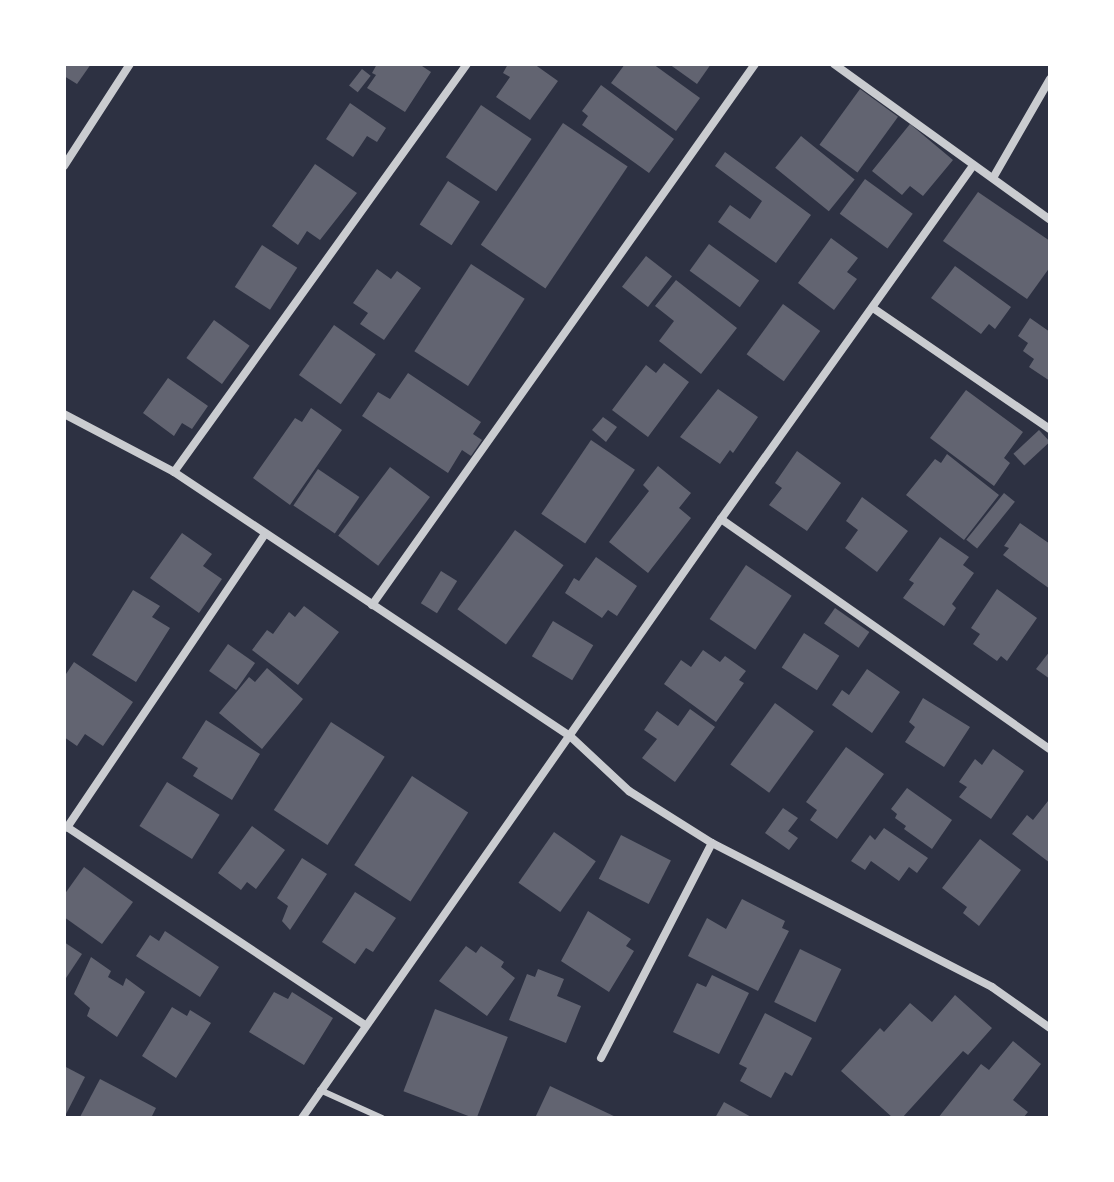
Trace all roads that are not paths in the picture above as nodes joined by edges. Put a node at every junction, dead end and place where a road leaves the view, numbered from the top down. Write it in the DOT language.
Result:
graph roads {
  1 [pos="130,64"];
  2 [pos="467,64"];
  3 [pos="755,64"];
  4 [pos="834,64"];
  5 [pos="1050,79"];
  6 [pos="64,166"];
  7 [pos="973,166"];
  8 [pos="993,178"];
  9 [pos="1050,220"];
  10 [pos="873,308"];
  11 [pos="64,414"];
  12 [pos="1050,429"];
  13 [pos="174,472"];
  14 [pos="721,519"];
  15 [pos="265,534"];
  16 [pos="372,605"];
  17 [pos="570,736"];
  18 [pos="1050,749"];
  19 [pos="712,843"];
  20 [pos="365,1025"];
  21 [pos="1050,1028"];
  22 [pos="601,1058"];
  23 [pos="320,1090"];
  24 [pos="302,1118"];
  25 [pos="382,1118"];
  1 -- 6 [label="street"];
  2 -- 13 [label="street"];
  3 -- 16 [label="street"];
  4 -- 7 [label="street"];
  5 -- 8 [label="street"];
  7 -- 8 [label="street"];
  7 -- 10 [label="street"];
  8 -- 9 [label="street"];
  10 -- 12 [label="street"];
  10 -- 14 [label="street"];
  11 -- 13 [label="street"];
  13 -- 15 [label="street"];
  14 -- 17 [label="street"];
  14 -- 18 [label="street"];
  15 -- 16 [label="street"];
  15 -- 20 [label="street"];
  16 -- 17 [label="street"];
  17 -- 19 [label="street"];
  17 -- 20 [label="street"];
  19 -- 21 [label="street"];
  19 -- 22 [label="street"];
  20 -- 23 [label="street"];
  23 -- 24 [label="street"];
  23 -- 25 [label="lane"];
}
